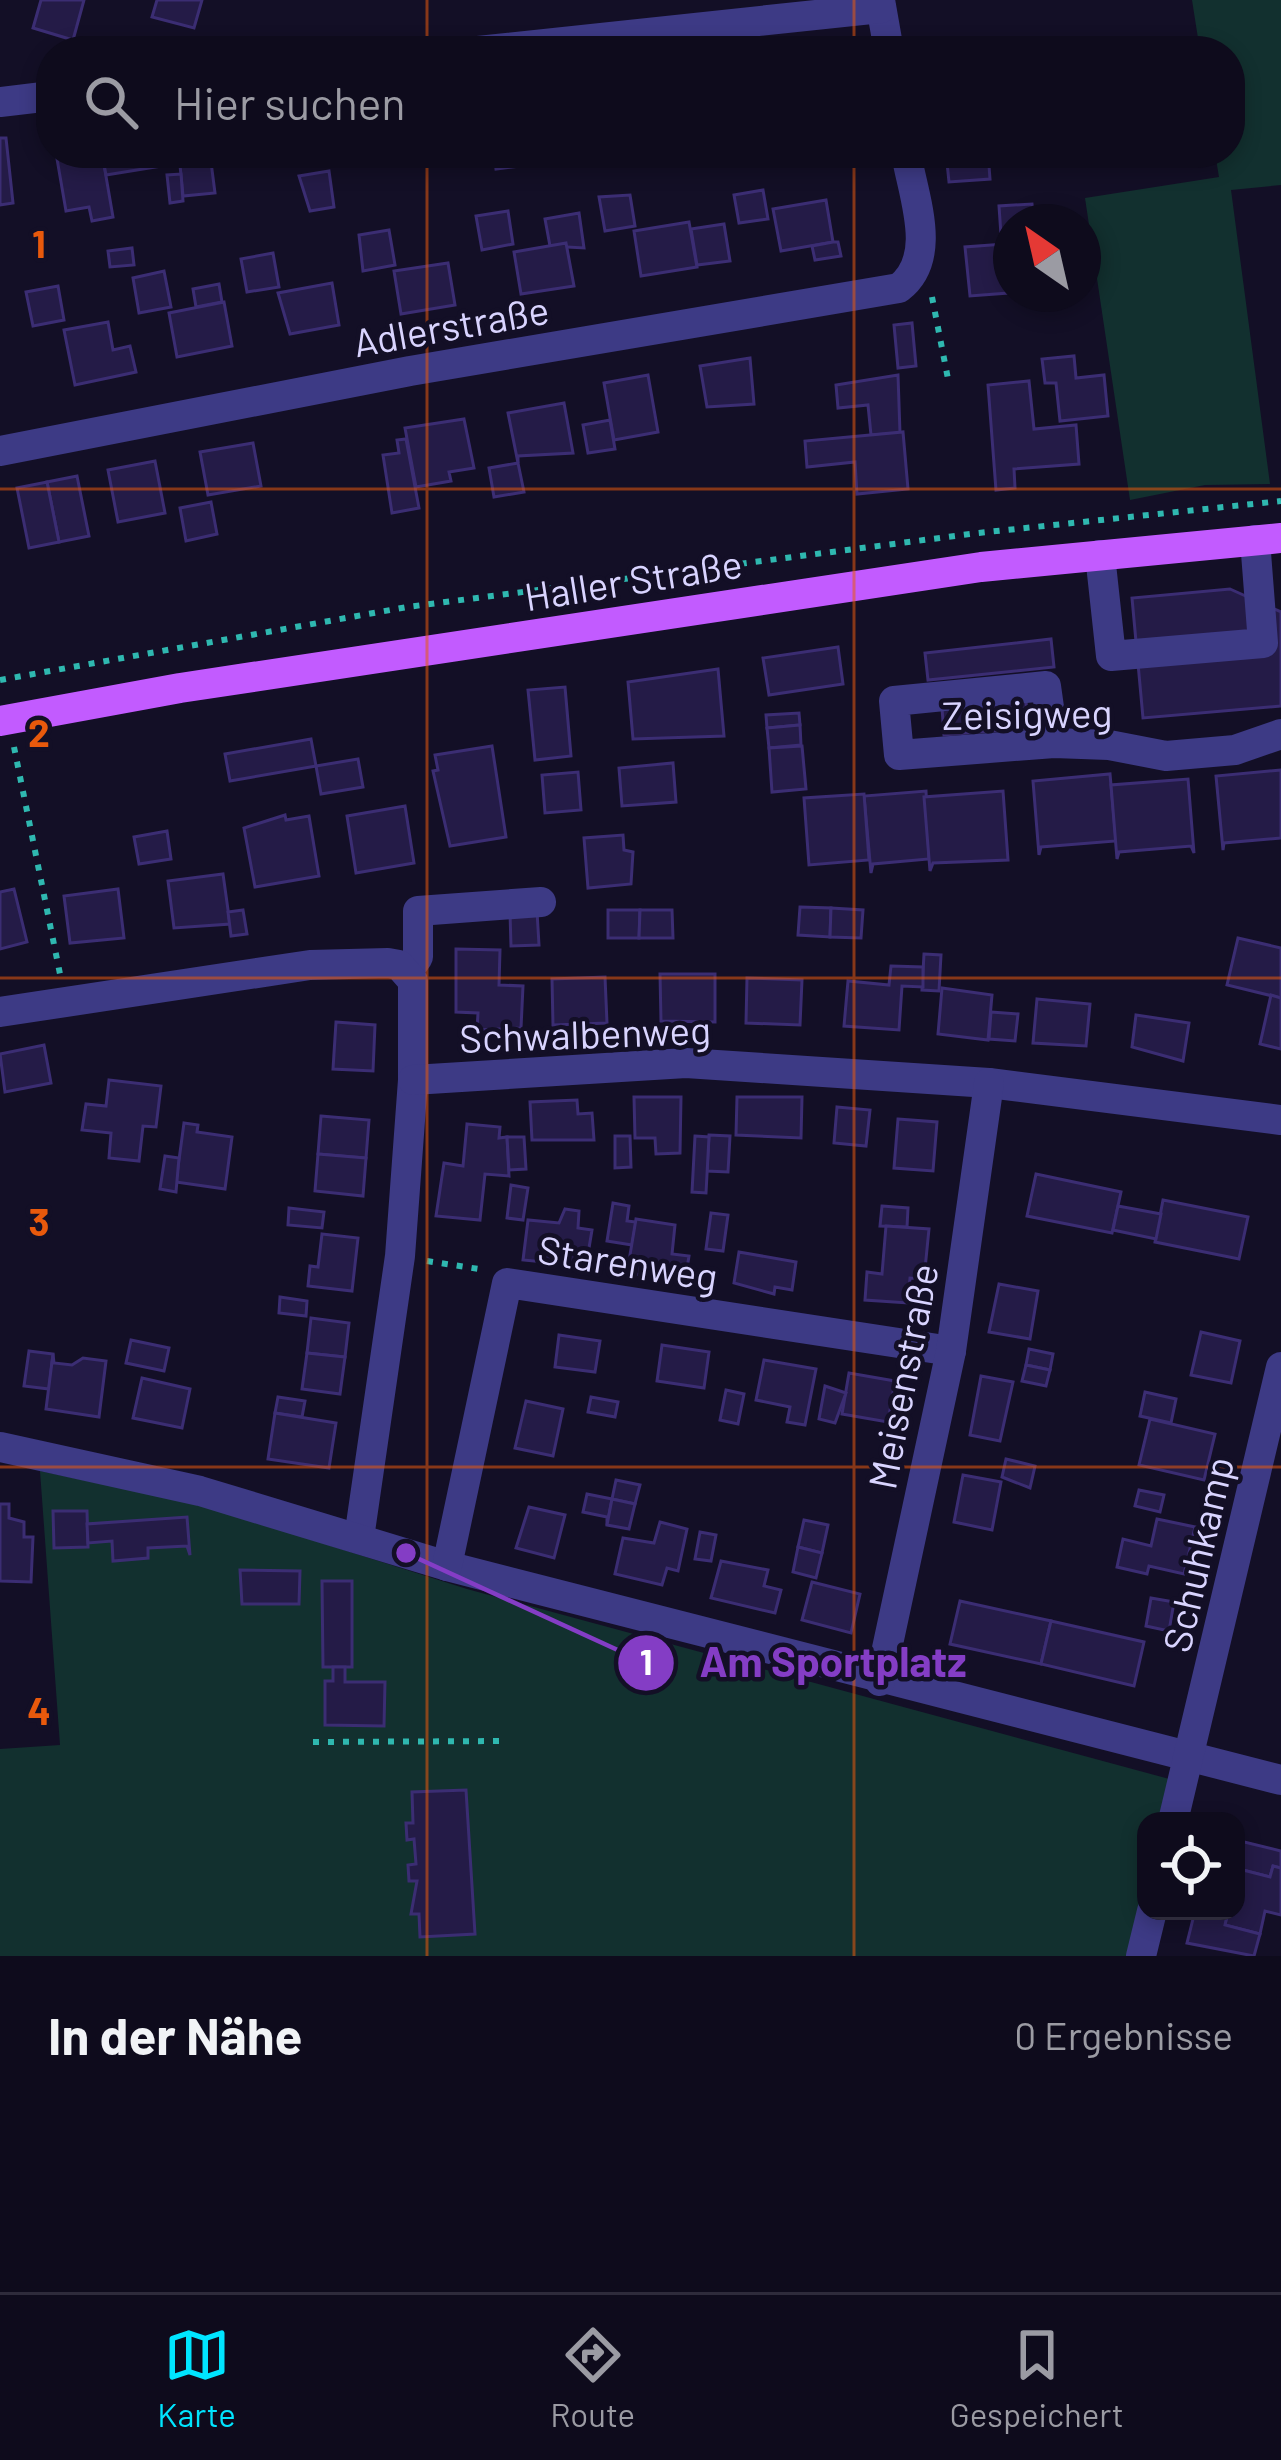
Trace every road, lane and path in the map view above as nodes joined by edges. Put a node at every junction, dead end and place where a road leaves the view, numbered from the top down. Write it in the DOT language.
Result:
graph roads {
  1 [pos="881,4"];
  2 [pos="607,36"];
  3 [pos="886,36"];
  4 [pos="36,98"];
  5 [pos="0,102"];
  6 [pos="909,168"];
  7 [pos="914,276"];
  8 [pos="949,384"];
  9 [pos="0,451"];
  10 [pos="1281,501"];
  11 [pos="1268,539"];
  12 [pos="1100,555"];
  13 [pos="0,680"];
  14 [pos="7,734"];
  15 [pos="1281,734"];
  16 [pos="1054,743"];
  17 [pos="541,902"];
  18 [pos="407,973"];
  19 [pos="65,1000"];
  20 [pos="0,1012"];
  21 [pos="412,1080"];
  22 [pos="989,1083"];
  23 [pos="1281,1120"];
  24 [pos="400,1256"];
  25 [pos="507,1283"];
  26 [pos="951,1351"];
  27 [pos="1281,1367"];
  28 [pos="0,1447"];
  29 [pos="359,1538"];
  30 [pos="447,1566"];
  31 [pos="880,1681"];
  32 [pos="505,1741"];
  33 [pos="313,1742"];
  34 [pos="1188,1758"];
  35 [pos="1281,1780"];
  36 [pos="1175,1812"];
  37 [pos="1150,1920"];
  38 [pos="1141,1956"];
  1 -- 2 [label="street"];
  1 -- 3 [label="street"];
  4 -- 5 [label="street"];
  6 -- 7 [label="street"];
  7 -- 8 [label="path"];
  7 -- 9 [label="street, Adlerstraße"];
  10 -- 13 [label="path"];
  11 -- 12 [label="main road, Haller Straße"];
  11 -- 12 [label="street"];
  12 -- 14 [label="main road, Haller Straße"];
  14 -- 19 [label="path"];
  15 -- 16 [label="street, Zeisigweg"];
  16 -- 16 [label="street, Zeisigweg"];
  17 -- 18 [label="street, Schwalbenweg"];
  18 -- 19 [label="street"];
  18 -- 21 [label="street, Schwalbenweg"];
  19 -- 20 [label="street"];
  21 -- 22 [label="street, Schwalbenweg"];
  21 -- 24 [label="street"];
  22 -- 23 [label="street, Schwalbenweg"];
  22 -- 26 [label="street, Meisenstraße"];
  24 -- 25 [label="path"];
  24 -- 29 [label="street"];
  25 -- 26 [label="street, Starenweg"];
  25 -- 30 [label="street, Starenweg"];
  26 -- 31 [label="street, Meisenstraße"];
  27 -- 34 [label="street, Schuhkamp"];
  28 -- 29 [label="street"];
  29 -- 30 [label="street"];
  30 -- 31 [label="street"];
  31 -- 34 [label="street"];
  32 -- 33 [label="path"];
  34 -- 35 [label="street"];
  34 -- 36 [label="street, Schuhkamp"];
  37 -- 38 [label="street"];
}
